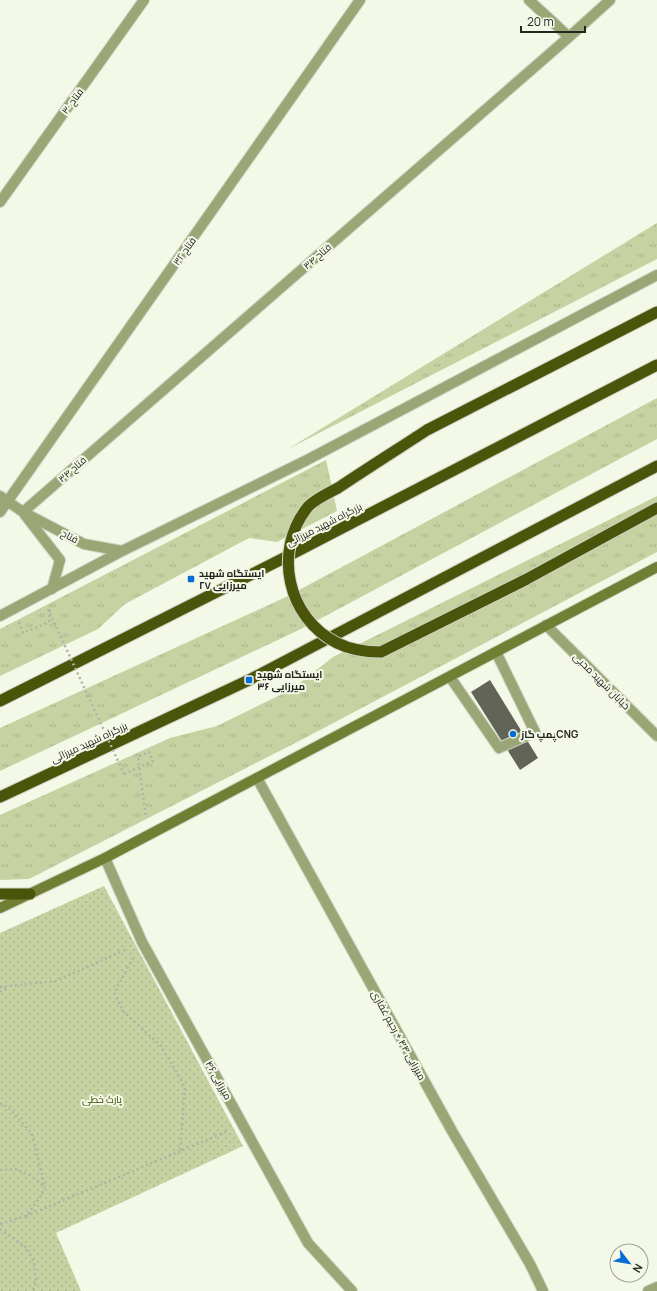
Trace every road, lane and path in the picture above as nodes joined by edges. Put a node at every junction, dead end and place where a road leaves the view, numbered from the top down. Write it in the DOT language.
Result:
graph roads {
  1 [pos="144,0"];
  2 [pos="360,0"];
  3 [pos="529,0"];
  4 [pos="610,0"];
  5 [pos="569,37"];
  6 [pos="0,202"];
  7 [pos="657,275"];
  8 [pos="657,312"];
  9 [pos="657,365"];
  10 [pos="657,466"];
  11 [pos="4,498"];
  12 [pos="657,508"];
  13 [pos="0,512"];
  14 [pos="23,512"];
  15 [pos="122,551"];
  16 [pos="657,567"];
  17 [pos="52,589"];
  18 [pos="42,612"];
  19 [pos="0,616"];
  20 [pos="24,620"];
  21 [pos="49,622"];
  22 [pos="546,626"];
  23 [pos="496,652"];
  24 [pos="450,676"];
  25 [pos="0,701"];
  26 [pos="657,736"];
  27 [pos="257,778"];
  28 [pos="0,797"];
  29 [pos="148,835"];
  30 [pos="104,858"];
  31 [pos="0,894"];
  32 [pos="30,894"];
  33 [pos="0,908"];
  34 [pos="142,942"];
  35 [pos="8,986"];
  36 [pos="0,987"];
  37 [pos="0,992"];
  38 [pos="0,1103"];
  39 [pos="243,1124"];
  40 [pos="180,1151"];
  41 [pos="0,1170"];
  42 [pos="45,1187"];
  43 [pos="26,1216"];
  44 [pos="0,1224"];
  45 [pos="0,1229"];
  46 [pos="657,1287"];
  47 [pos="32,1291"];
  48 [pos="352,1291"];
  49 [pos="543,1291"];
  50 [pos="648,1291"];
  1 -- 6 [label="street, فتاح ۳۰"];
  2 -- 11 [label="street, فتاح ۳۲"];
  3 -- 5 [label="street"];
  4 -- 5 [label="street, فتاح ۳۴"];
  5 -- 14 [label="street, فتاح ۳۴"];
  7 -- 15 [label="street"];
  8 -- 12 [label="highway, bridge"];
  9 -- 25 [label="highway, بزرگراه شهید میرزائی"];
  10 -- 28 [label="highway, بزرگراه شهید میرزائی"];
  11 -- 13 [label="street, فتاح ۳۲"];
  11 -- 14 [label="street, فتاح"];
  14 -- 15 [label="street, فتاح"];
  14 -- 17 [label="street, فتاح"];
  15 -- 17 [label="street"];
  16 -- 22 [label="main road"];
  17 -- 19 [label="street"];
  18 -- 29 [label="path, bridge"];
  20 -- 21 [label="path"];
  22 -- 23 [label="main road"];
  22 -- 26 [label="street, خیابان شهید محبی"];
  23 -- 24 [label="main road"];
  23 -- 24 [label="street"];
  24 -- 27 [label="main road"];
  27 -- 29 [label="main road"];
  27 -- 49 [label="street, میرزایی ۴۴ + رحیم غفاری"];
  29 -- 30 [label="main road"];
  30 -- 32 [label="main road"];
  30 -- 34 [label="street, میرزایی ۴۶"];
  31 -- 32 [label="highway"];
  32 -- 33 [label="main road"];
  34 -- 35 [label="path"];
  34 -- 39 [label="street, میرزایی ۴۶"];
  34 -- 40 [label="path"];
  35 -- 36 [label="path"];
  35 -- 37 [label="path"];
  38 -- 42 [label="path"];
  39 -- 40 [label="path"];
  39 -- 48 [label="street, میرزایی ۴۶"];
  40 -- 43 [label="path"];
  41 -- 42 [label="path"];
  42 -- 43 [label="path"];
  43 -- 44 [label="path"];
  45 -- 47 [label="path"];
  46 -- 50 [label="street"];
}
